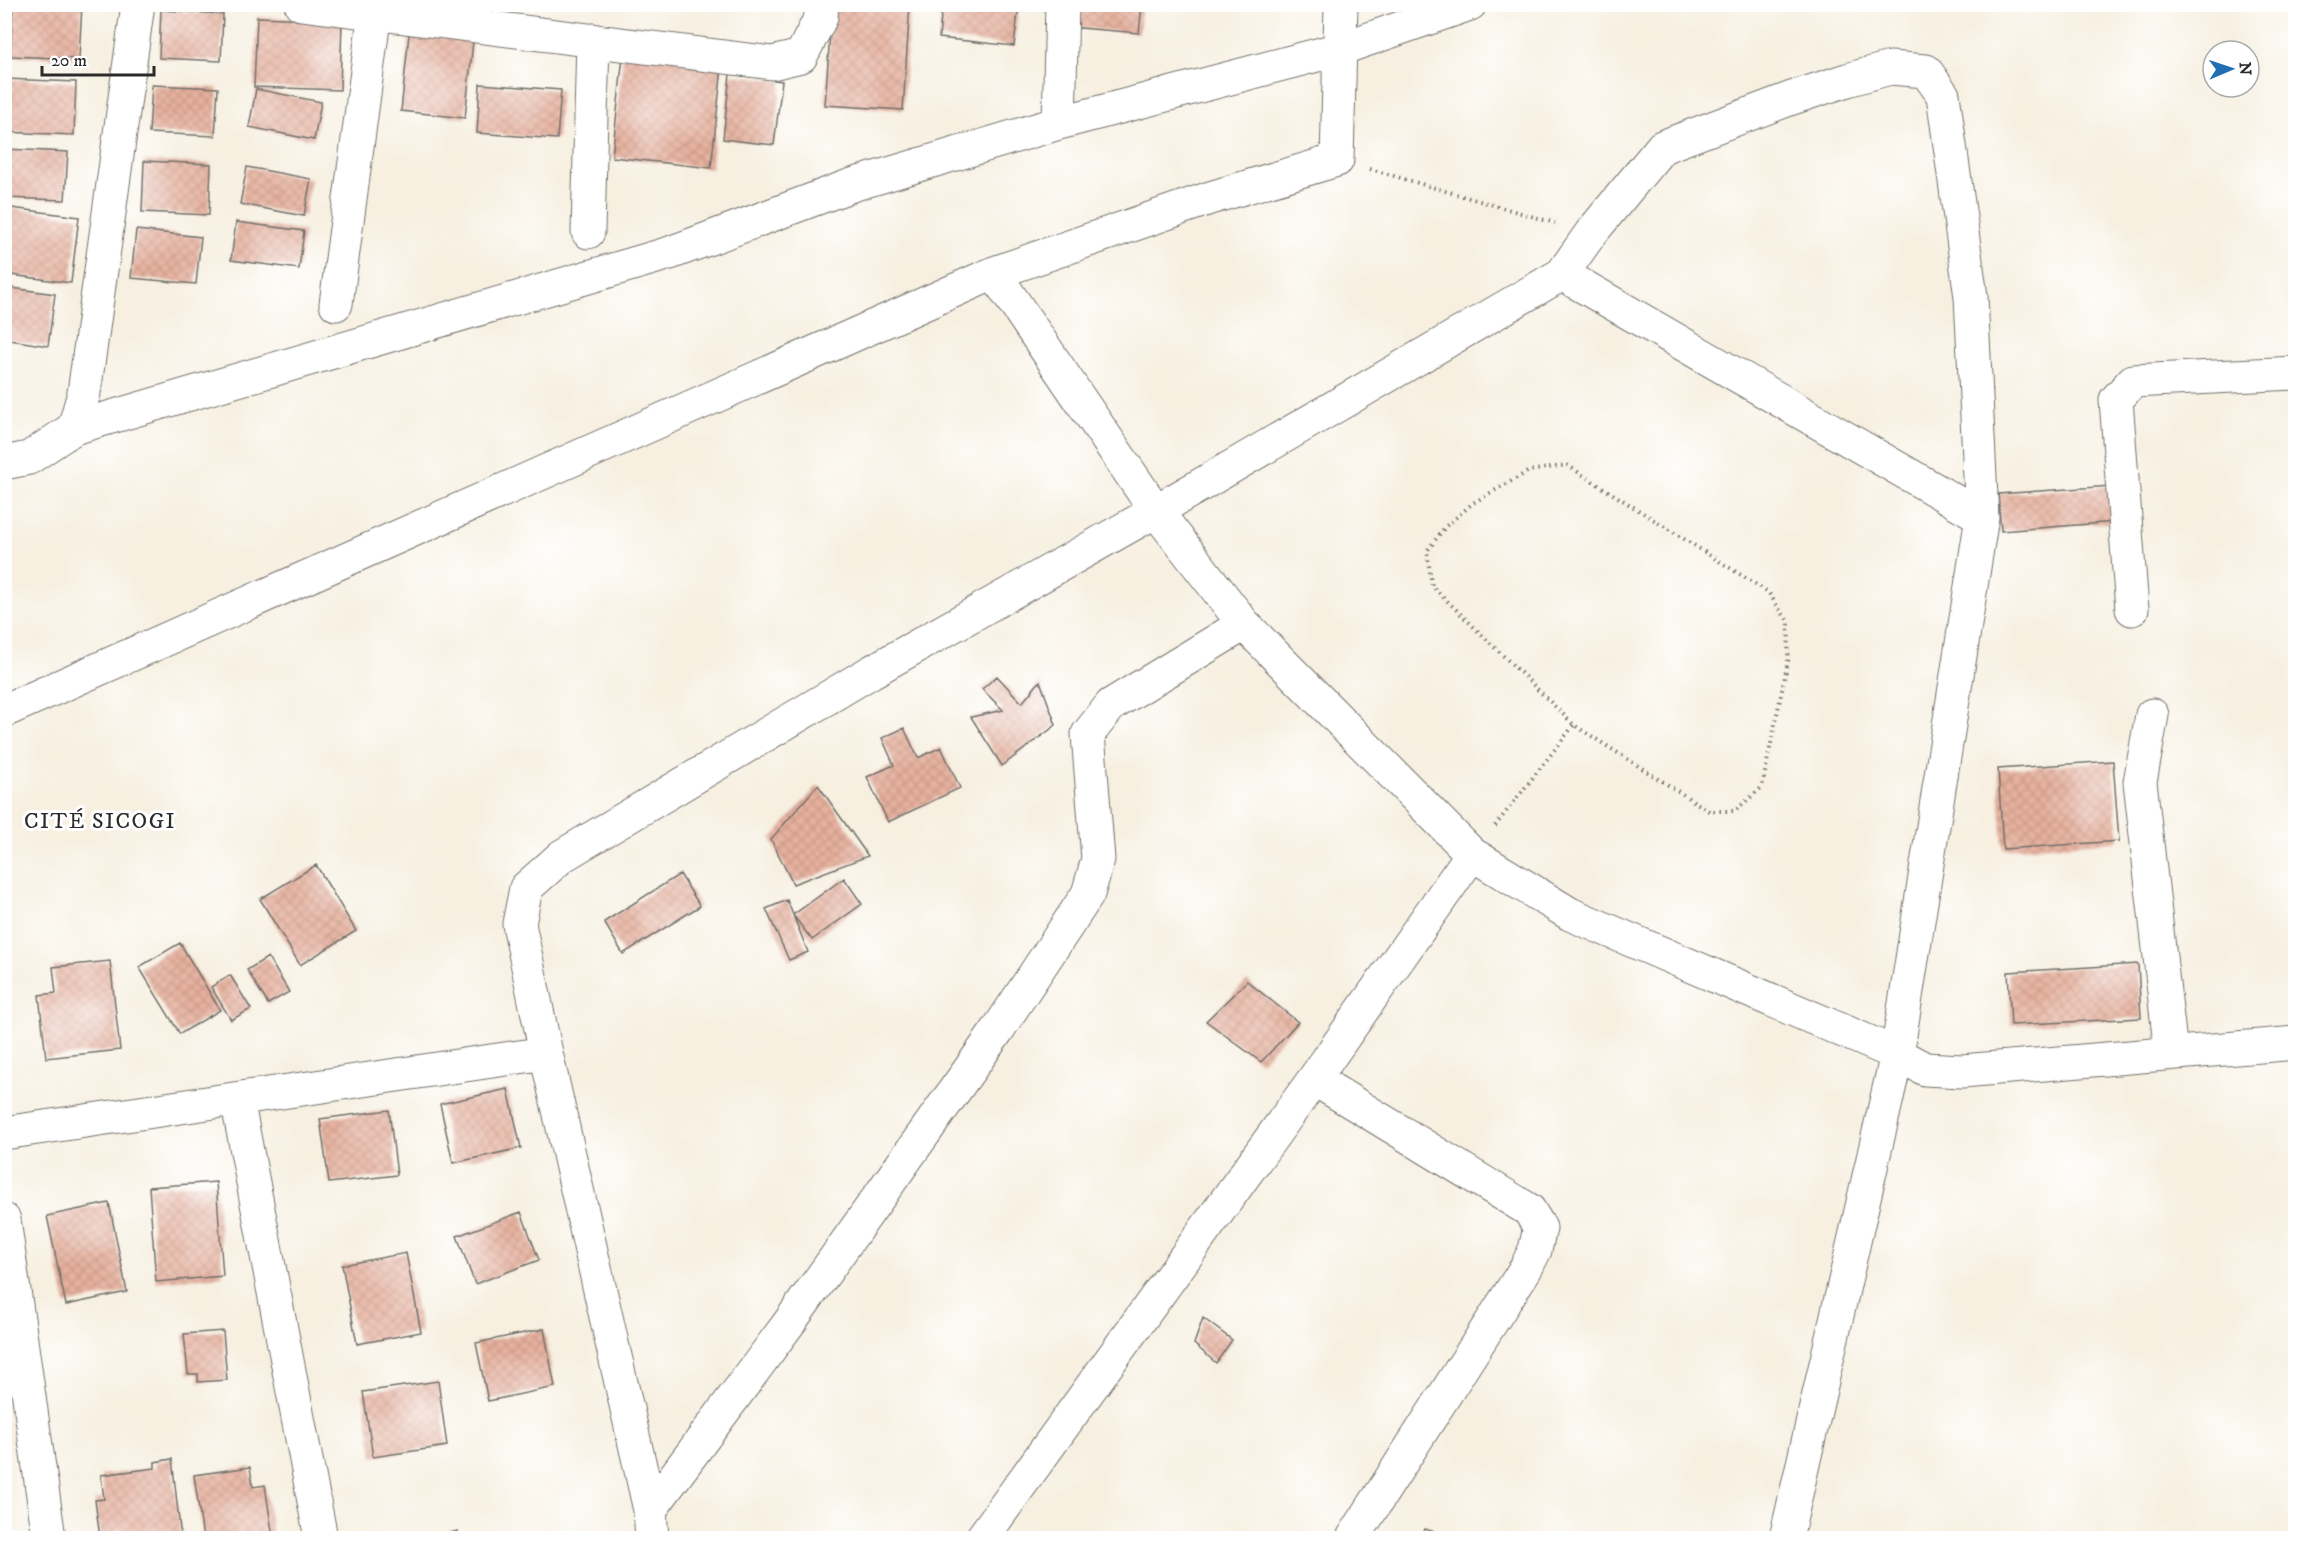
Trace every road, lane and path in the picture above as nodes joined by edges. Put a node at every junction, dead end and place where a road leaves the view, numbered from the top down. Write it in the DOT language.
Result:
graph roads {
  1 [pos="138,4"];
  2 [pos="301,4"];
  3 [pos="822,4"];
  4 [pos="1062,4"];
  5 [pos="1341,4"];
  6 [pos="1470,4"];
  7 [pos="375,9"];
  8 [pos="593,40"];
  9 [pos="1340,49"];
  10 [pos="1059,123"];
  11 [pos="1337,160"];
  12 [pos="588,232"];
  13 [pos="1591,233"];
  14 [pos="994,273"];
  15 [pos="1562,274"];
  16 [pos="336,304"];
  17 [pos="2295,373"];
  18 [pos="74,428"];
  19 [pos="4,463"];
  20 [pos="1156,511"];
  21 [pos="1982,517"];
  22 [pos="2132,609"];
  23 [pos="1244,624"];
  24 [pos="4,711"];
  25 [pos="2152,715"];
  26 [pos="1574,725"];
  27 [pos="1472,855"];
  28 [pos="2295,1043"];
  29 [pos="546,1053"];
  30 [pos="2171,1053"];
  31 [pos="1897,1054"];
  32 [pos="1314,1079"];
  33 [pos="237,1099"];
  34 [pos="4,1133"];
  35 [pos="4,1220"];
  36 [pos="651,1524"];
  37 [pos="49,1539"];
  38 [pos="321,1539"];
  39 [pos="982,1539"];
  40 [pos="1353,1539"];
  41 [pos="1786,1539"];
  1 -- 18 [label="street"];
  2 -- 7 [label="street"];
  3 -- 8 [label="street"];
  4 -- 10 [label="street"];
  5 -- 9 [label="street"];
  6 -- 9 [label="street"];
  7 -- 8 [label="street"];
  7 -- 16 [label="street"];
  8 -- 12 [label="street"];
  9 -- 10 [label="street"];
  9 -- 11 [label="street"];
  10 -- 18 [label="street"];
  11 -- 13 [label="path"];
  11 -- 14 [label="street"];
  13 -- 15 [label="street"];
  13 -- 21 [label="street"];
  14 -- 20 [label="street"];
  14 -- 24 [label="street"];
  15 -- 20 [label="street"];
  15 -- 21 [label="street"];
  17 -- 22 [label="street"];
  18 -- 19 [label="street"];
  20 -- 23 [label="street"];
  20 -- 29 [label="street"];
  21 -- 31 [label="street"];
  23 -- 27 [label="street"];
  23 -- 36 [label="street"];
  25 -- 30 [label="street"];
  26 -- 26 [label="path"];
  26 -- 27 [label="path"];
  27 -- 31 [label="street"];
  27 -- 32 [label="street"];
  28 -- 30 [label="street"];
  29 -- 33 [label="street"];
  29 -- 36 [label="street"];
  30 -- 31 [label="street"];
  31 -- 41 [label="street"];
  32 -- 39 [label="street"];
  32 -- 40 [label="street"];
  33 -- 34 [label="street"];
  33 -- 38 [label="street"];
  35 -- 37 [label="street"];
}
